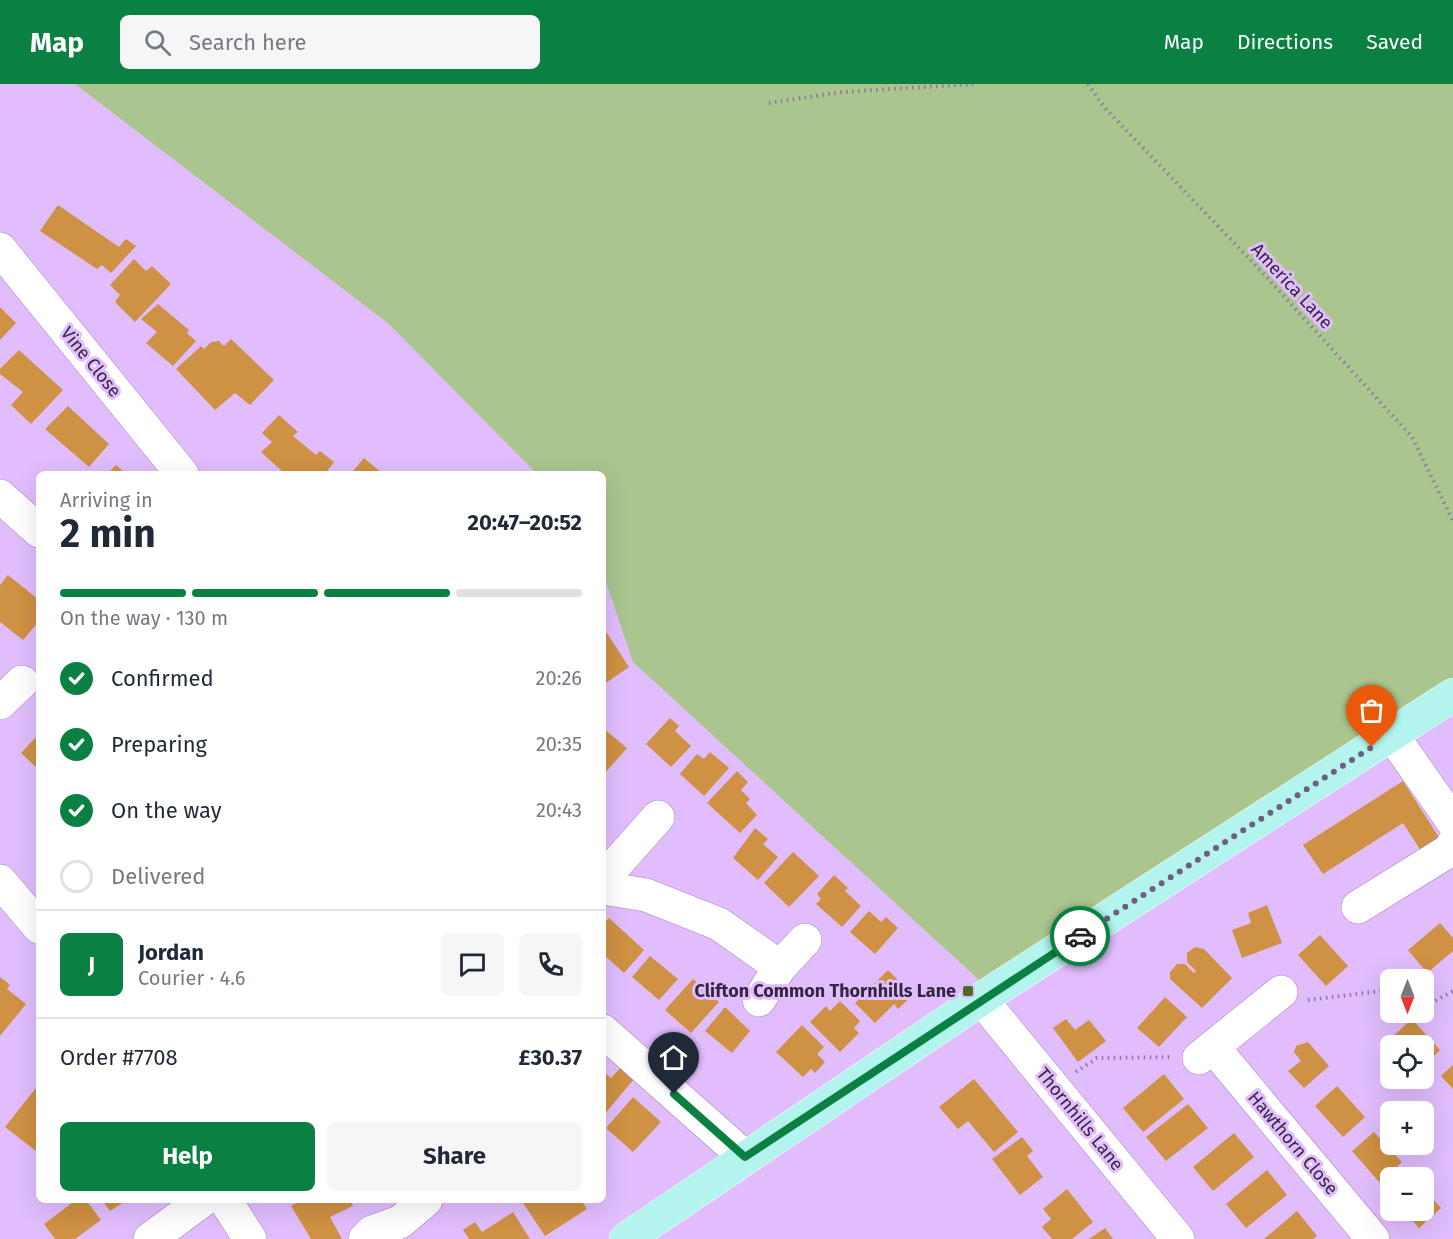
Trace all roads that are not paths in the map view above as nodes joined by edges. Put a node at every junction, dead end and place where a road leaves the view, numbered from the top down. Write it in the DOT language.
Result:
graph roads {
  1 [pos="0,249"];
  2 [pos="180,471"];
  3 [pos="0,496"];
  4 [pos="36,528"];
  5 [pos="1453,695"];
  6 [pos="1392,735"];
  7 [pos="658,817"];
  8 [pos="1453,822"];
  9 [pos="1453,844"];
  10 [pos="606,876"];
  11 [pos="0,881"];
  12 [pos="606,888"];
  13 [pos="1358,908"];
  14 [pos="36,923"];
  15 [pos="805,940"];
  16 [pos="780,967"];
  17 [pos="1281,992"];
  18 [pos="981,999"];
  19 [pos="759,1000"];
  20 [pos="606,1034"];
  21 [pos="745,1157"];
  22 [pos="199,1203"];
  23 [pos="227,1203"];
  24 [pos="422,1203"];
  25 [pos="150,1239"];
  26 [pos="250,1239"];
  27 [pos="365,1239"];
  28 [pos="627,1239"];
  29 [pos="1178,1239"];
  30 [pos="1373,1239"];
  1 -- 2 [label="street, Vine Close"];
  3 -- 4 [label="street"];
  5 -- 6 [label="main road"];
  6 -- 8 [label="street"];
  6 -- 18 [label="main road"];
  7 -- 10 [label="street"];
  9 -- 13 [label="street"];
  11 -- 14 [label="street"];
  12 -- 16 [label="street"];
  15 -- 16 [label="street"];
  16 -- 19 [label="street"];
  17 -- 30 [label="street, Hawthorn Close"];
  18 -- 21 [label="main road"];
  18 -- 29 [label="street, Thornhills Lane"];
  20 -- 21 [label="street"];
  21 -- 28 [label="main road"];
  22 -- 25 [label="street"];
  23 -- 26 [label="street"];
  24 -- 27 [label="street"];
}
